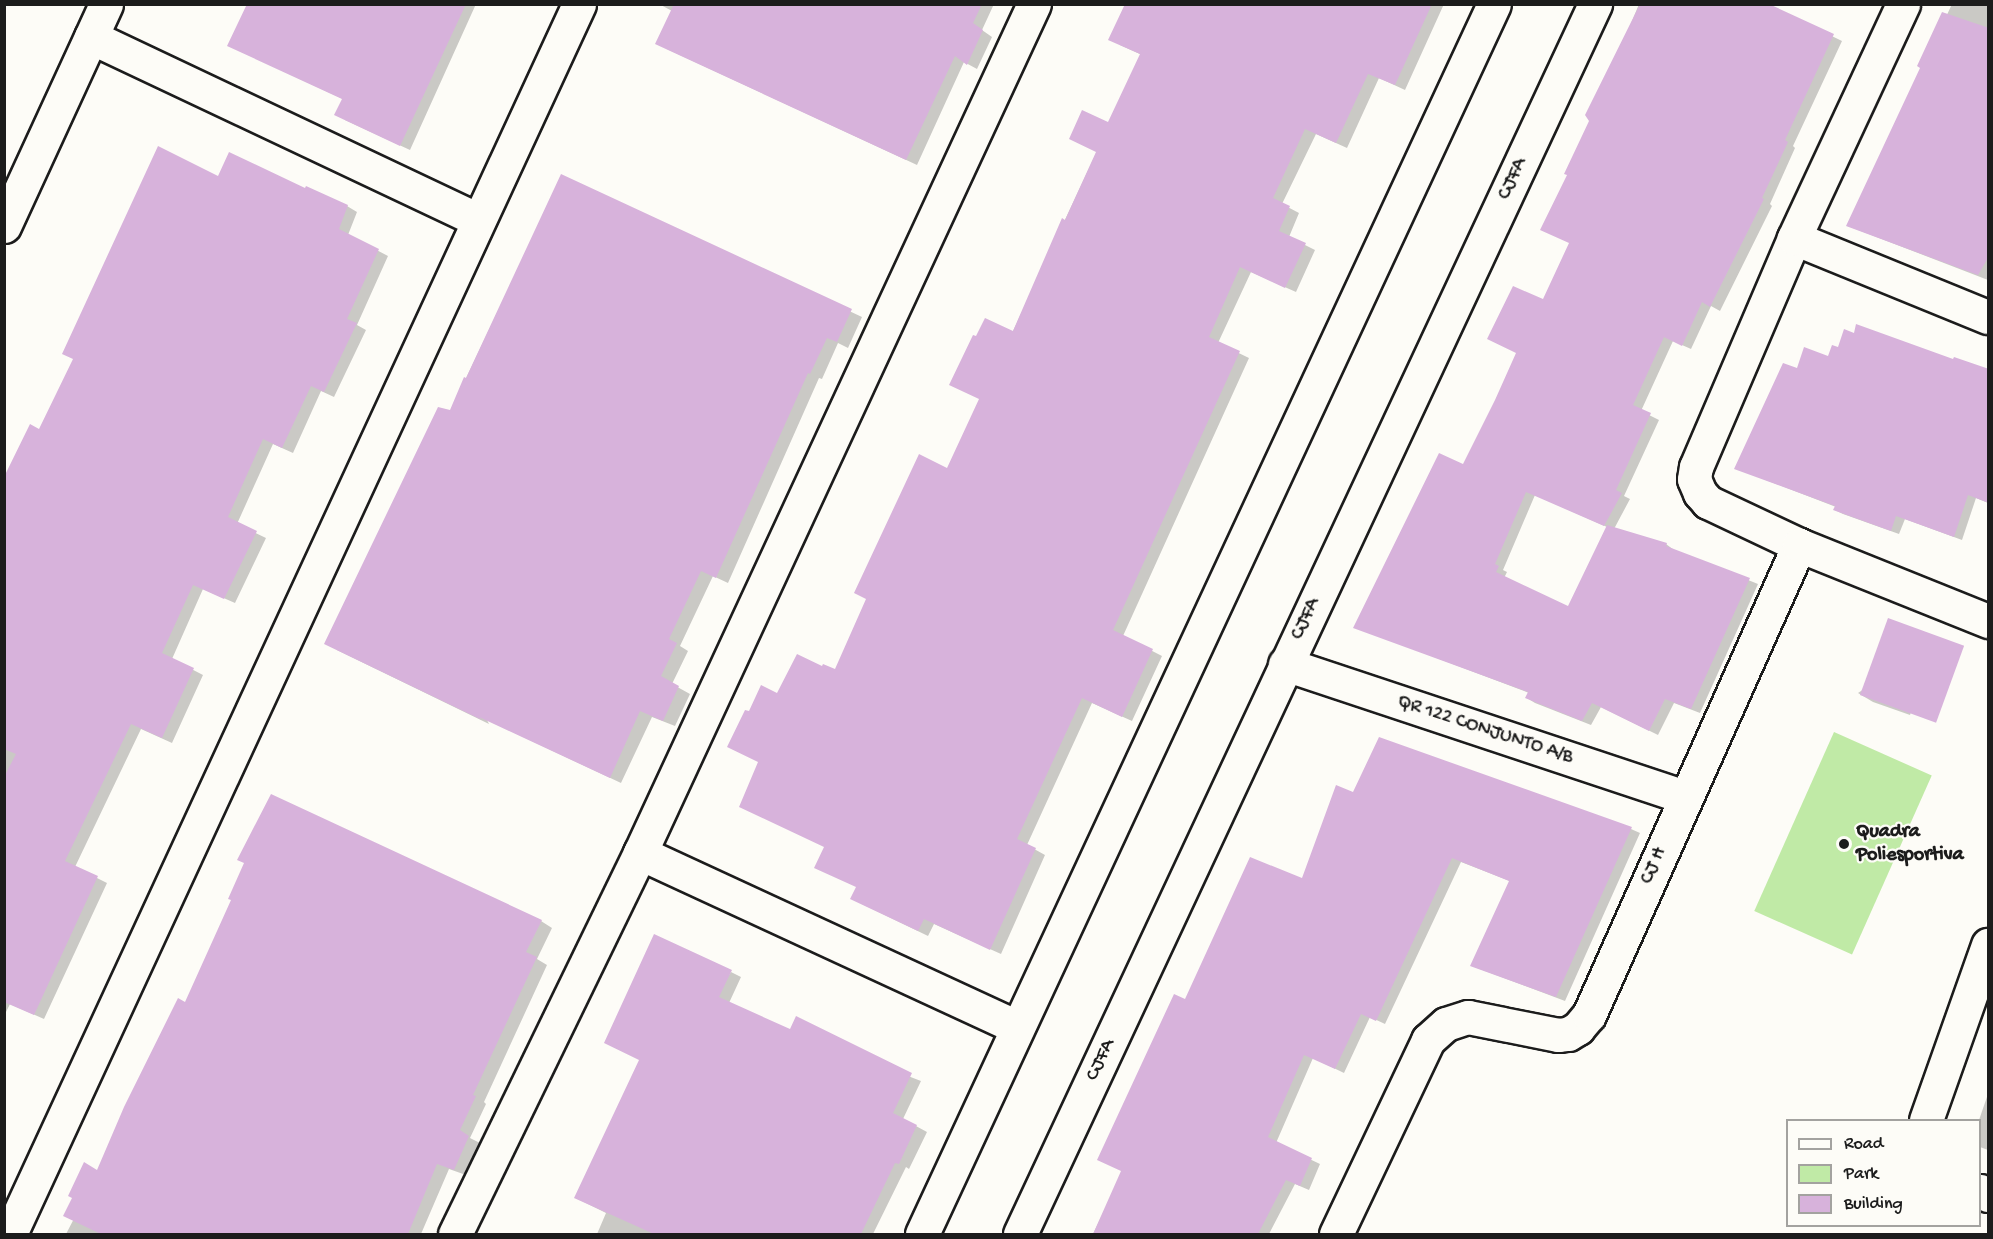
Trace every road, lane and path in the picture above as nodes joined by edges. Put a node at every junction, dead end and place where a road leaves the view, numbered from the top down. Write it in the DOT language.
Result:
graph roads {
  1 [pos="106,4"];
  2 [pos="579,4"];
  3 [pos="1034,4"];
  4 [pos="1494,4"];
  5 [pos="1595,4"];
  6 [pos="1896,7"];
  7 [pos="91,37"];
  8 [pos="478,220"];
  9 [pos="4,226"];
  10 [pos="1794,238"];
  11 [pos="1989,317"];
  12 [pos="1798,545"];
  13 [pos="1989,621"];
  14 [pos="1285,664"];
  15 [pos="1685,797"];
  16 [pos="640,853"];
  17 [pos="1989,945"];
  18 [pos="1016,1027"];
  19 [pos="1926,1119"];
  20 [pos="10,1234"];
  21 [pos="456,1234"];
  22 [pos="922,1234"];
  23 [pos="1020,1234"];
  24 [pos="1336,1234"];
  1 -- 7 [label="street"];
  2 -- 8 [label="street"];
  3 -- 16 [label="street"];
  4 -- 18 [label="street"];
  5 -- 14 [label="street, CJFA"];
  6 -- 10 [label="street"];
  7 -- 8 [label="street"];
  7 -- 9 [label="street"];
  8 -- 20 [label="street"];
  10 -- 11 [label="street"];
  10 -- 12 [label="street"];
  12 -- 13 [label="street"];
  12 -- 15 [label="street, CJ H"];
  14 -- 15 [label="street, QR 122 CONJUNTO A/B"];
  14 -- 23 [label="street, CJFA"];
  15 -- 24 [label="street, CJ H"];
  16 -- 18 [label="street"];
  16 -- 21 [label="street"];
  17 -- 19 [label="street"];
  18 -- 22 [label="street"];
}
